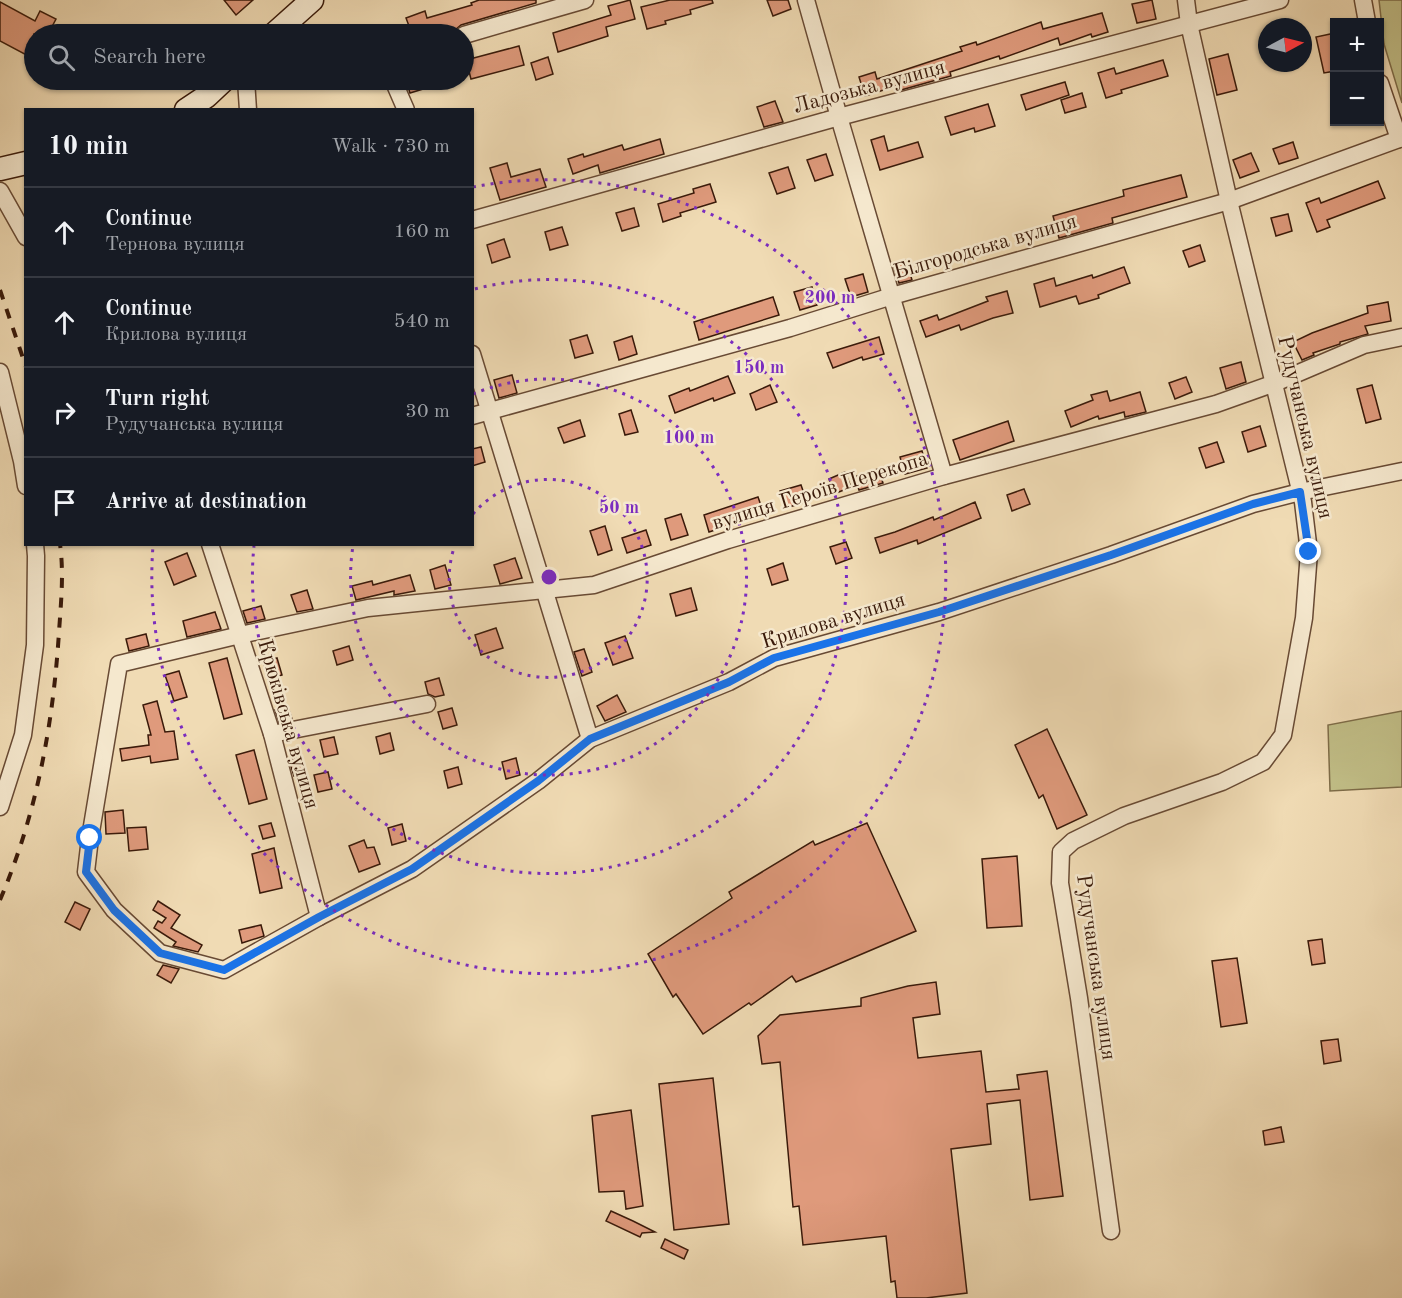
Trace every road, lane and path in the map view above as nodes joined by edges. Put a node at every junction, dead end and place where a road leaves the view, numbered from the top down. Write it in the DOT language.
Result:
graph roads {
  1 [pos="312,0"];
  2 [pos="585,0"];
  3 [pos="807,0"];
  4 [pos="1186,0"];
  5 [pos="1280,0"];
  6 [pos="1362,0"];
  7 [pos="1366,18"];
  8 [pos="285,24"];
  9 [pos="1189,24"];
  10 [pos="474,31"];
  11 [pos="213,90"];
  12 [pos="247,90"];
  13 [pos="397,90"];
  14 [pos="1384,94"];
  15 [pos="189,108"];
  16 [pos="248,108"];
  17 [pos="405,108"];
  18 [pos="838,117"];
  19 [pos="1401,139"];
  20 [pos="24,163"];
  21 [pos="0,169"];
  22 [pos="0,191"];
  23 [pos="1229,201"];
  24 [pos="474,219"];
  25 [pos="24,233"];
  26 [pos="892,296"];
  27 [pos="1402,337"];
  28 [pos="474,369"];
  29 [pos="0,372"];
  30 [pos="1275,383"];
  31 [pos="480,413"];
  32 [pos="1402,471"];
  33 [pos="24,474"];
  34 [pos="944,476"];
  35 [pos="1300,492"];
  36 [pos="34,546"];
  37 [pos="211,546"];
  38 [pos="543,589"];
  39 [pos="240,635"];
  40 [pos="427,704"];
  41 [pos="272,734"];
  42 [pos="590,739"];
  43 [pos="0,807"];
  44 [pos="319,917"];
  45 [pos="1111,1231"];
  1 -- 8 [label="street"];
  2 -- 10 [label="street"];
  3 -- 18 [label="street"];
  4 -- 9 [label="street, Рудучанська вулиця"];
  5 -- 9 [label="street, Ладозька вулиця"];
  6 -- 7 [label="street"];
  9 -- 18 [label="street, Ладозька вулиця"];
  9 -- 23 [label="street, Рудучанська вулиця"];
  11 -- 15 [label="street"];
  12 -- 16 [label="street"];
  13 -- 17 [label="street"];
  14 -- 19 [label="street"];
  18 -- 24 [label="street, Ладозька вулиця"];
  18 -- 26 [label="street"];
  19 -- 23 [label="street, Білгородська вулиця"];
  20 -- 21 [label="street"];
  22 -- 25 [label="street"];
  23 -- 26 [label="street, Білгородська вулиця"];
  23 -- 30 [label="street, Рудучанська вулиця"];
  26 -- 31 [label="street, Білгородська вулиця"];
  26 -- 34 [label="street"];
  27 -- 30 [label="street, вулиця Героїв Перекопа"];
  28 -- 31 [label="street"];
  29 -- 33 [label="street"];
  30 -- 34 [label="street, вулиця Героїв Перекопа"];
  30 -- 35 [label="street, Рудучанська вулиця"];
  31 -- 38 [label="street"];
  32 -- 35 [label="street, Крилова вулиця"];
  34 -- 38 [label="street, вулиця Героїв Перекопа"];
  35 -- 42 [label="street, Крилова вулиця"];
  35 -- 45 [label="street, Рудучанська вулиця"];
  36 -- 43 [label="street"];
  37 -- 39 [label="street, Крюківська вулиця"];
  38 -- 39 [label="street, вулиця Героїв Перекопа"];
  38 -- 42 [label="street"];
  39 -- 41 [label="street, Крюківська вулиця"];
  39 -- 44 [label="street, вулиця Героїв Перекопа"];
  40 -- 41 [label="street"];
  41 -- 44 [label="street, Крюківська вулиця"];
  42 -- 44 [label="street, Крилова вулиця"];
}
